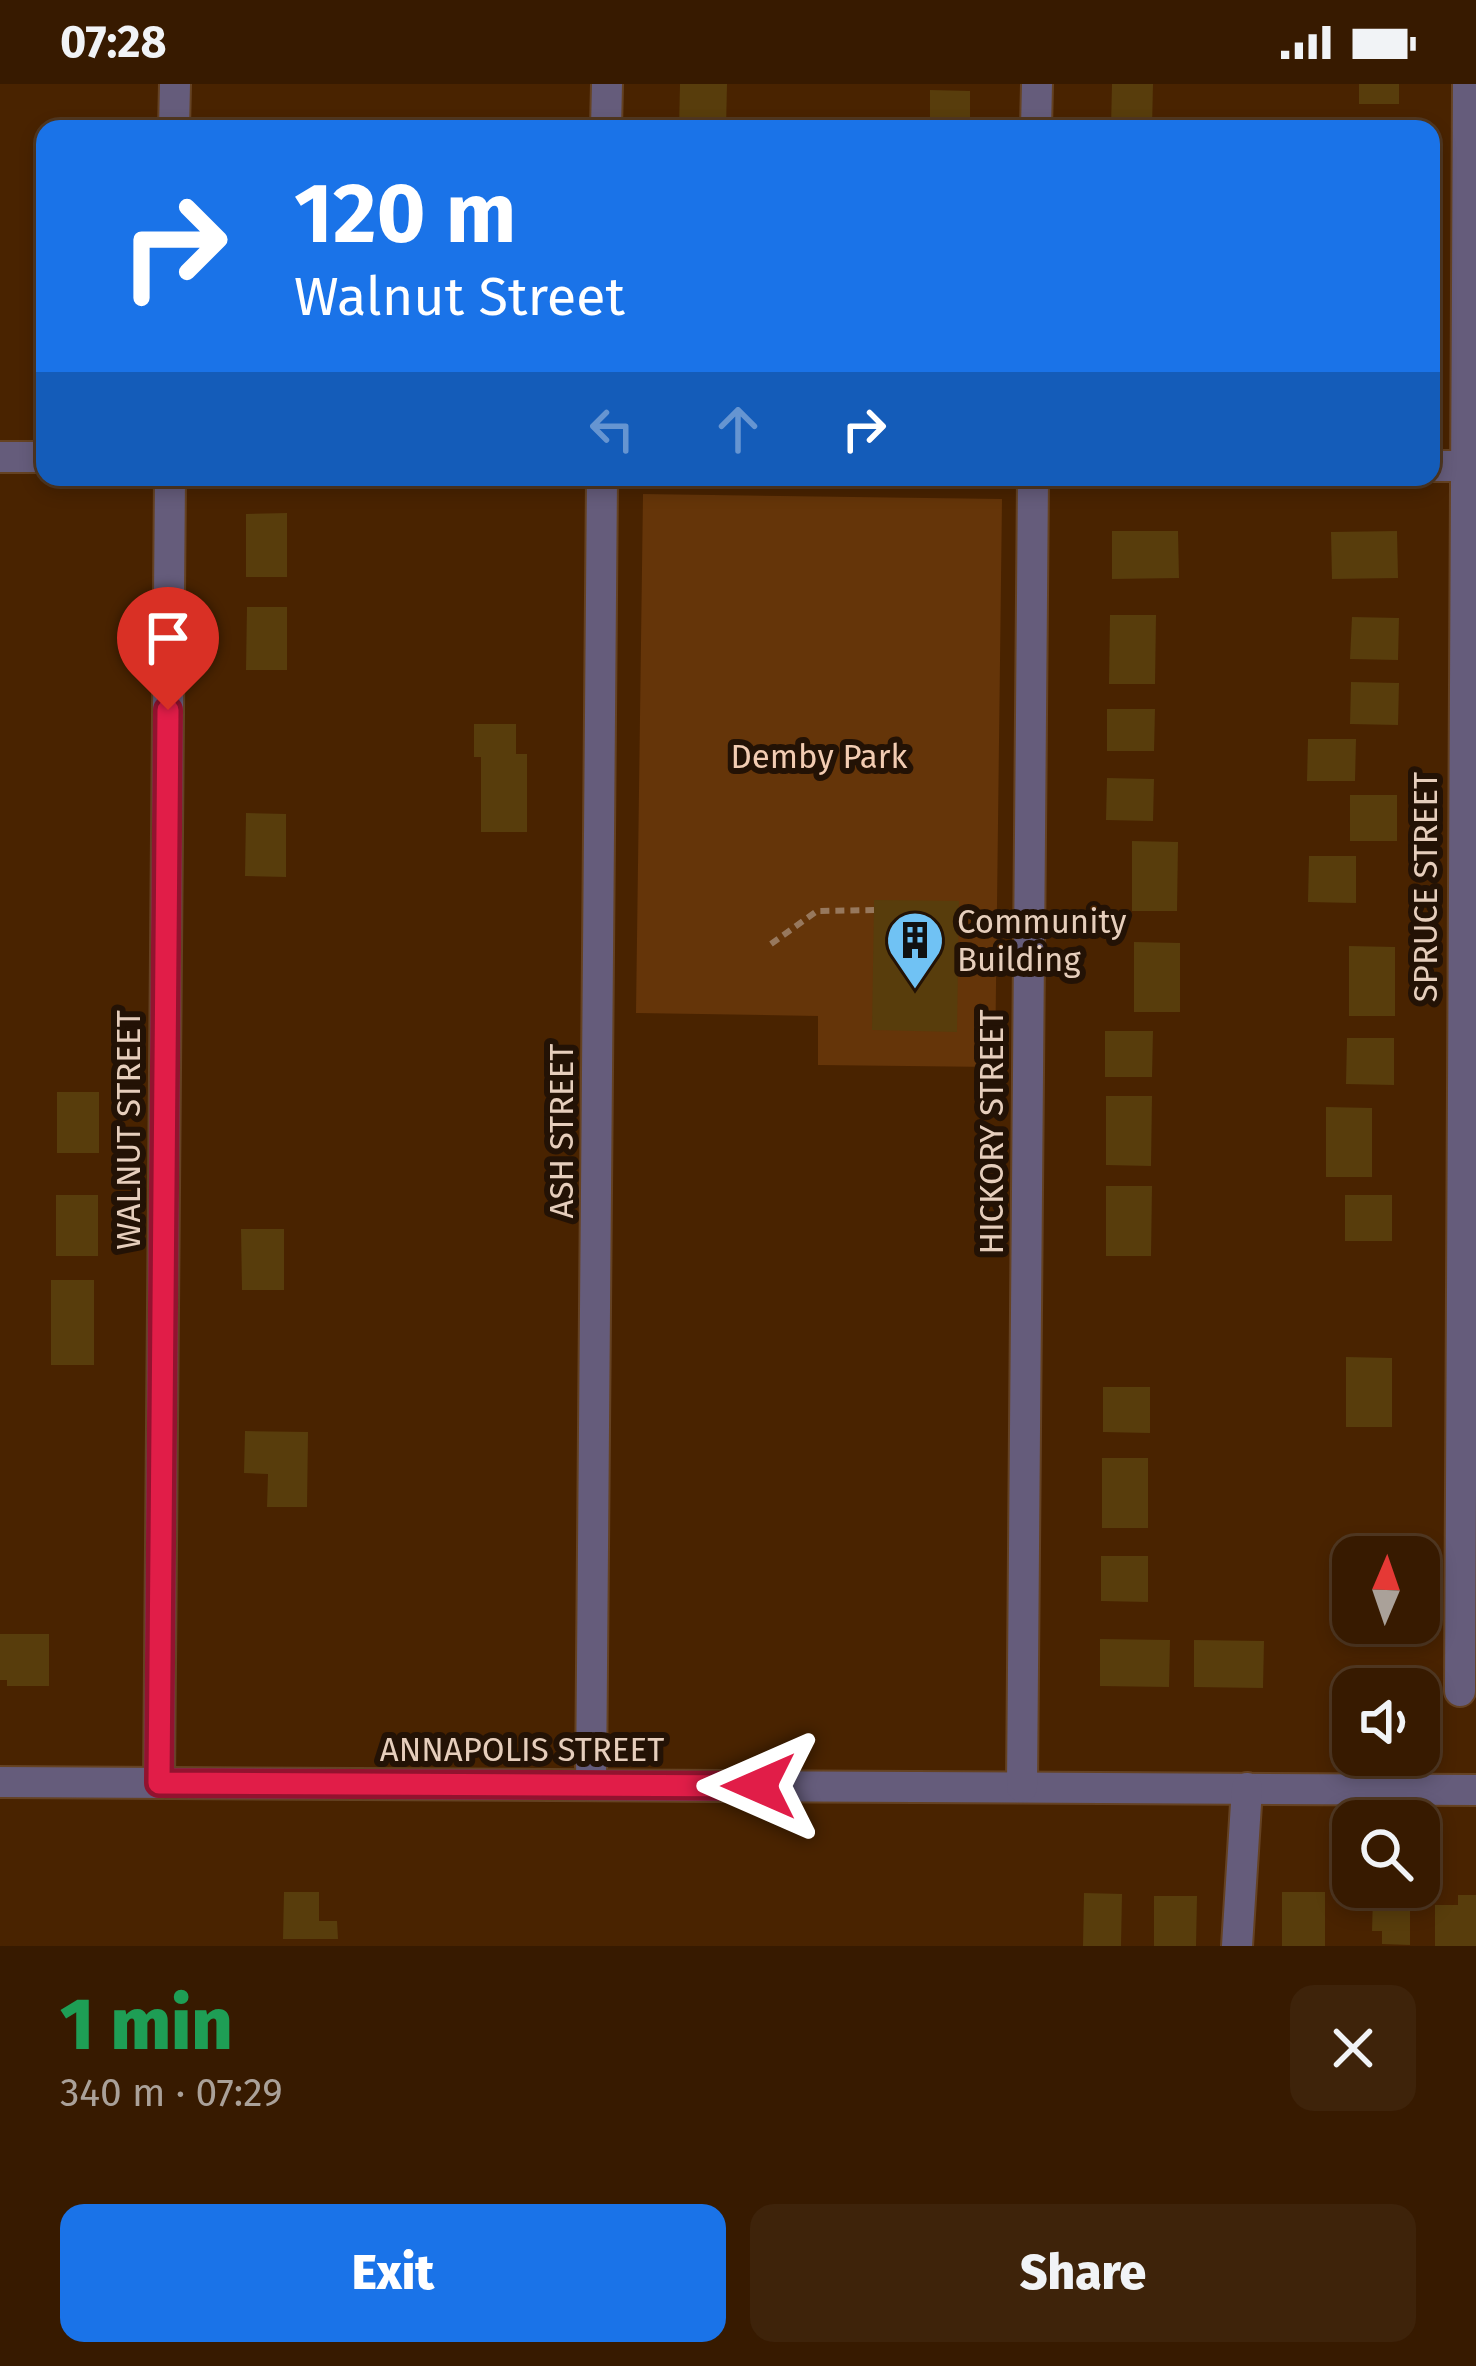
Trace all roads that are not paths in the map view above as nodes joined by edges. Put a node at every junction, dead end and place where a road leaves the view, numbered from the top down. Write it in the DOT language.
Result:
graph roads {
  1 [pos="175,84"];
  2 [pos="607,84"];
  3 [pos="1037,84"];
  4 [pos="1468,84"];
  5 [pos="174,120"];
  6 [pos="606,120"];
  7 [pos="1036,120"];
  8 [pos="0,457"];
  9 [pos="36,458"];
  10 [pos="1470,466"];
  11 [pos="170,486"];
  12 [pos="602,486"];
  13 [pos="1033,486"];
  14 [pos="1460,1691"];
  15 [pos="0,1782"];
  16 [pos="159,1783"];
  17 [pos="591,1785"];
  18 [pos="1022,1787"];
  19 [pos="1247,1788"];
  20 [pos="1476,1790"];
  21 [pos="1237,1946"];
  1 -- 5 [label="street"];
  2 -- 6 [label="street"];
  3 -- 7 [label="street"];
  4 -- 10 [label="street, SPRUCE STREET"];
  8 -- 9 [label="street"];
  10 -- 14 [label="street, SPRUCE STREET"];
  11 -- 16 [label="street, WALNUT STREET"];
  12 -- 17 [label="street, ASH STREET"];
  13 -- 18 [label="street, HICKORY STREET"];
  15 -- 16 [label="street, ANNAPOLIS STREET"];
  16 -- 17 [label="street, ANNAPOLIS STREET"];
  17 -- 18 [label="street, ANNAPOLIS STREET"];
  18 -- 19 [label="street, ANNAPOLIS STREET"];
  19 -- 20 [label="street, ANNAPOLIS STREET"];
  19 -- 21 [label="street"];
}
